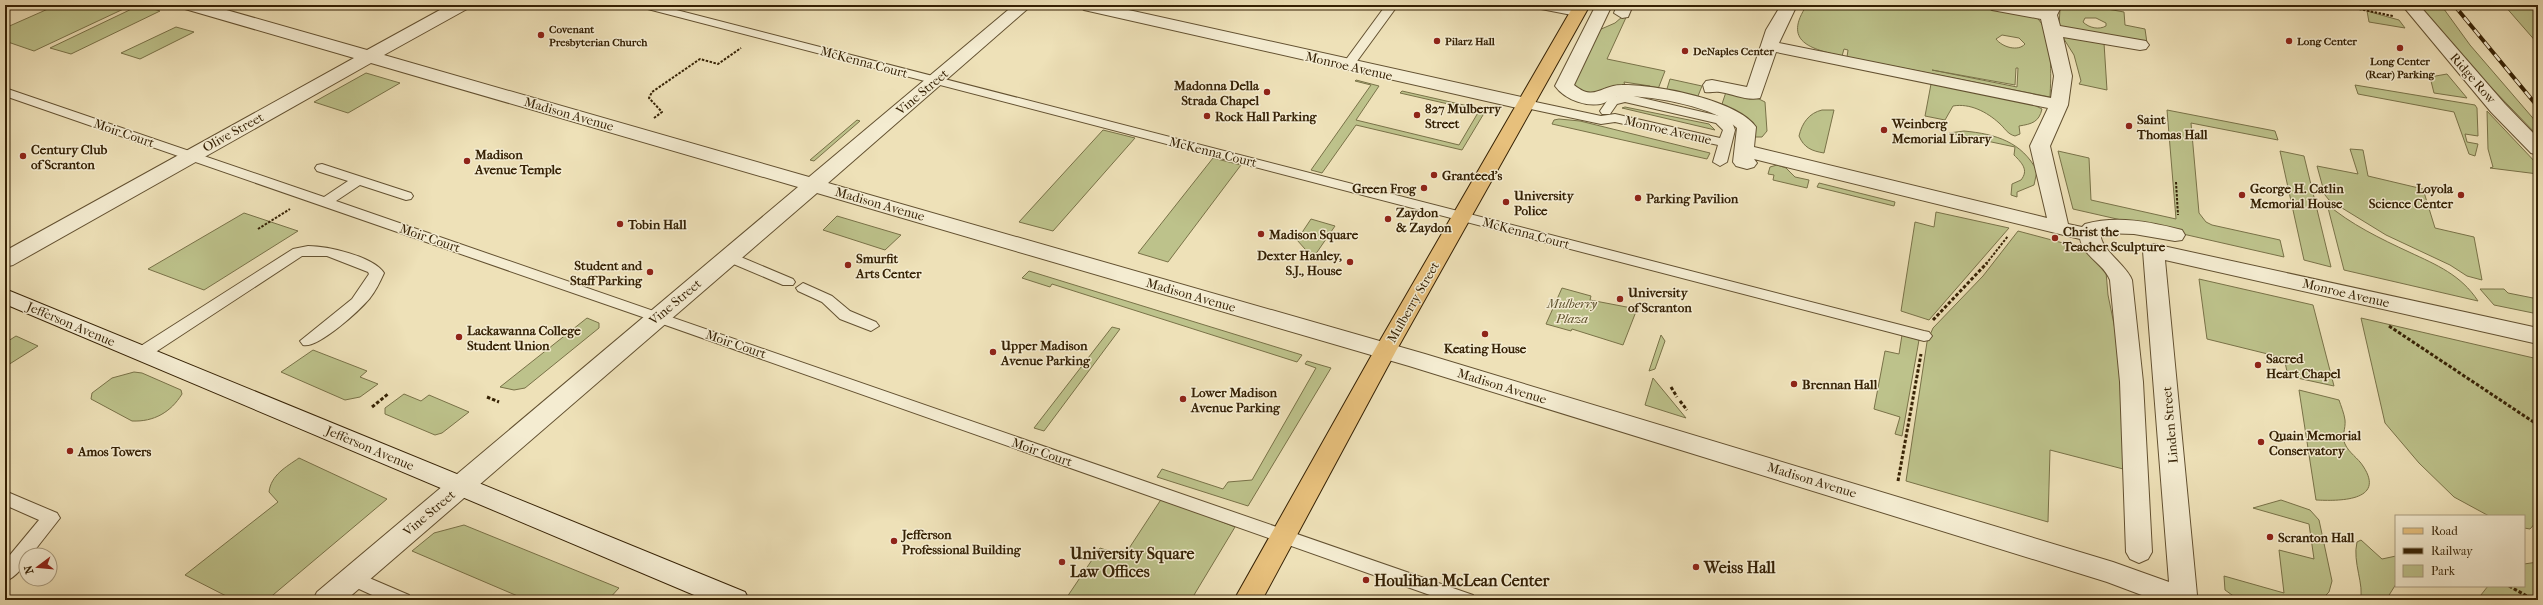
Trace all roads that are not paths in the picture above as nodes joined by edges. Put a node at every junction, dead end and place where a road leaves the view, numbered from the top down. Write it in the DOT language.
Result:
graph roads {
  1 [pos="191,5"];
  2 [pos="461,5"];
  3 [pos="644,5"];
  4 [pos="1024,5"];
  5 [pos="1084,5"];
  6 [pos="1392,5"];
  7 [pos="1536,5"];
  8 [pos="1604,5"];
  9 [pos="1790,5"];
  10 [pos="1992,5"];
  11 [pos="1579,9"];
  12 [pos="2404,11"];
  13 [pos="2052,17"];
  14 [pos="2140,45"];
  15 [pos="1770,46"];
  16 [pos="367,57"];
  17 [pos="1348,65"];
  18 [pos="935,81"];
  19 [pos="1711,88"];
  20 [pos="5,92"];
  21 [pos="1529,99"];
  22 [pos="2059,106"];
  23 [pos="1611,115"];
  24 [pos="1725,144"];
  25 [pos="2538,149"];
  26 [pos="191,156"];
  27 [pos="1720,162"];
  28 [pos="322,168"];
  29 [pos="359,180"];
  30 [pos="814,185"];
  31 [pos="406,196"];
  32 [pos="325,202"];
  33 [pos="1462,216"];
  34 [pos="2176,226"];
  35 [pos="2059,227"];
  36 [pos="2089,235"];
  37 [pos="2154,251"];
  38 [pos="729,257"];
  39 [pos="5,260"];
  40 [pos="788,282"];
  41 [pos="803,288"];
  42 [pos="5,296"];
  43 [pos="659,317"];
  44 [pos="871,326"];
  45 [pos="1924,336"];
  46 [pos="2538,336"];
  47 [pos="308,341"];
  48 [pos="1385,351"];
  49 [pos="142,353"];
  50 [pos="460,486"];
  51 [pos="5,498"];
  52 [pos="1284,534"];
  53 [pos="2139,552"];
  54 [pos="5,574"];
  55 [pos="353,578"];
  56 [pos="327,600"];
  57 [pos="402,600"];
  58 [pos="735,600"];
  59 [pos="1248,600"];
  60 [pos="1466,600"];
  61 [pos="2185,600"];
  1 -- 16 [label="street, Madison Avenue"];
  2 -- 16 [label="street, Olive Street"];
  3 -- 18 [label="lane, McKenna Court"];
  4 -- 18 [label="street, Vine Street"];
  5 -- 17 [label="street, Monroe Avenue"];
  6 -- 17 [label="lane"];
  7 -- 11 [label="lane"];
  8 -- 35 [label="street"];
  9 -- 15 [label="street"];
  10 -- 13 [label="street"];
  11 -- 21 [label="main road, Mulberry Street"];
  12 -- 25 [label="street, Ridge Row"];
  13 -- 14 [label="street"];
  13 -- 22 [label="street"];
  15 -- 19 [label="street"];
  15 -- 22 [label="street"];
  16 -- 26 [label="street, Olive Street"];
  16 -- 30 [label="street, Madison Avenue"];
  17 -- 21 [label="street, Monroe Avenue"];
  18 -- 30 [label="street, Vine Street"];
  18 -- 33 [label="lane, McKenna Court"];
  20 -- 26 [label="lane, Moir Court"];
  21 -- 23 [label="lane, Monroe Avenue"];
  21 -- 33 [label="main road, Mulberry Street"];
  22 -- 35 [label="street"];
  23 -- 24 [label="lane, Monroe Avenue"];
  23 -- 24 [label="lane"];
  24 -- 27 [label="lane, Monroe Avenue"];
  26 -- 32 [label="lane, Moir Court"];
  26 -- 39 [label="street, Olive Street"];
  28 -- 29 [label="lane"];
  29 -- 31 [label="lane"];
  29 -- 32 [label="lane"];
  30 -- 38 [label="street, Vine Street"];
  30 -- 48 [label="street, Madison Avenue"];
  32 -- 43 [label="lane, Moir Court"];
  33 -- 45 [label="lane, McKenna Court"];
  33 -- 48 [label="main road, Mulberry Street"];
  34 -- 36 [label="street"];
  35 -- 36 [label="street"];
  36 -- 53 [label="street"];
  37 -- 46 [label="street, Monroe Avenue"];
  37 -- 61 [label="street, Linden Street"];
  38 -- 40 [label="lane"];
  38 -- 43 [label="street, Vine Street"];
  41 -- 44 [label="lane"];
  42 -- 49 [label="street, Jefferson Avenue"];
  43 -- 50 [label="street, Vine Street"];
  43 -- 52 [label="lane, Moir Court"];
  47 -- 49 [label="lane"];
  48 -- 52 [label="main road, Mulberry Street"];
  48 -- 61 [label="street, Madison Avenue"];
  49 -- 50 [label="street, Jefferson Avenue"];
  50 -- 55 [label="street, Vine Street"];
  50 -- 58 [label="street, Jefferson Avenue"];
  51 -- 54 [label="lane"];
  52 -- 59 [label="main road, Mulberry Street"];
  52 -- 60 [label="lane, Moir Court"];
  55 -- 56 [label="street, Vine Street"];
  55 -- 57 [label="lane"];
}
